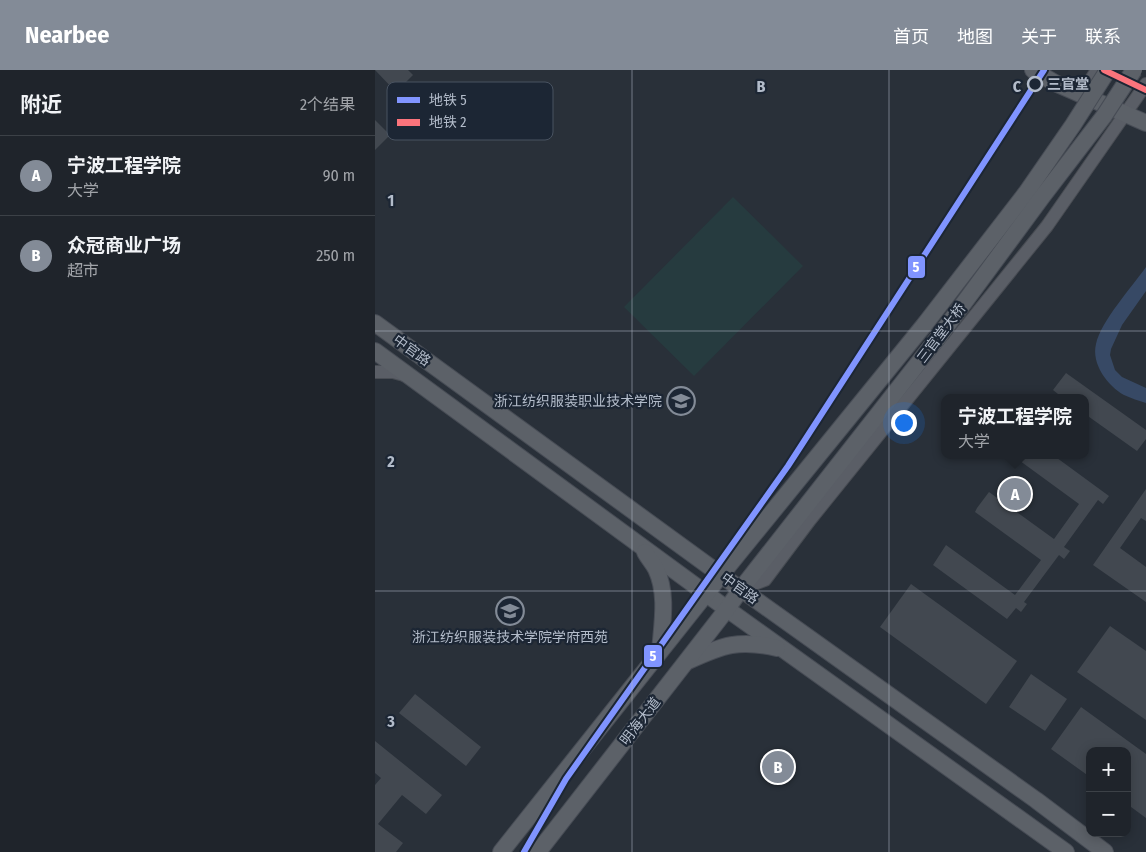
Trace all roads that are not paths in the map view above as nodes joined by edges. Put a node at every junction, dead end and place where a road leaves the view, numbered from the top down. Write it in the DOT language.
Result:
graph roads {
  1 [pos="1033,70"];
  2 [pos="1097,70"];
  3 [pos="1108,70"];
  4 [pos="1134,70"];
  5 [pos="1146,84"];
  6 [pos="1081,95"];
  7 [pos="1125,114"];
  8 [pos="1146,123"];
  9 [pos="377,329"];
  10 [pos="375,351"];
  11 [pos="375,372"];
  12 [pos="409,376"];
  13 [pos="638,542"];
  14 [pos="721,575"];
  15 [pos="741,589"];
  16 [pos="708,593"];
  17 [pos="727,609"];
  18 [pos="660,651"];
  19 [pos="786,651"];
  20 [pos="684,664"];
  21 [pos="501,852"];
  22 [pos="538,852"];
  23 [pos="1066,852"];
  24 [pos="1105,852"];
  1 -- 6 [label="main road"];
  2 -- 6 [label="street"];
  3 -- 14 [label="main road, 三官堂大桥, bridge"];
  4 -- 15 [label="main road, 三官堂大桥, bridge"];
  5 -- 7 [label="street"];
  6 -- 7 [label="main road"];
  7 -- 8 [label="main road"];
  7 -- 15 [label="street"];
  9 -- 14 [label="main road, 中官路"];
  10 -- 12 [label="main road, 中官路"];
  11 -- 12 [label="street"];
  12 -- 13 [label="main road, 中官路"];
  13 -- 16 [label="main road, 中官路"];
  13 -- 18 [label="main road"];
  14 -- 15 [label="main road, 中官路"];
  14 -- 16 [label="main road, 明海大道"];
  15 -- 17 [label="main road, 明海大道"];
  15 -- 24 [label="main road, 中官路"];
  16 -- 17 [label="main road, 中官路"];
  16 -- 18 [label="main road, 明海大道"];
  17 -- 19 [label="main road, 中官路"];
  17 -- 20 [label="main road, 明海大道"];
  18 -- 21 [label="main road, 明海大道"];
  19 -- 20 [label="main road"];
  19 -- 23 [label="main road, 中官路"];
  20 -- 22 [label="main road, 明海大道"];
}
